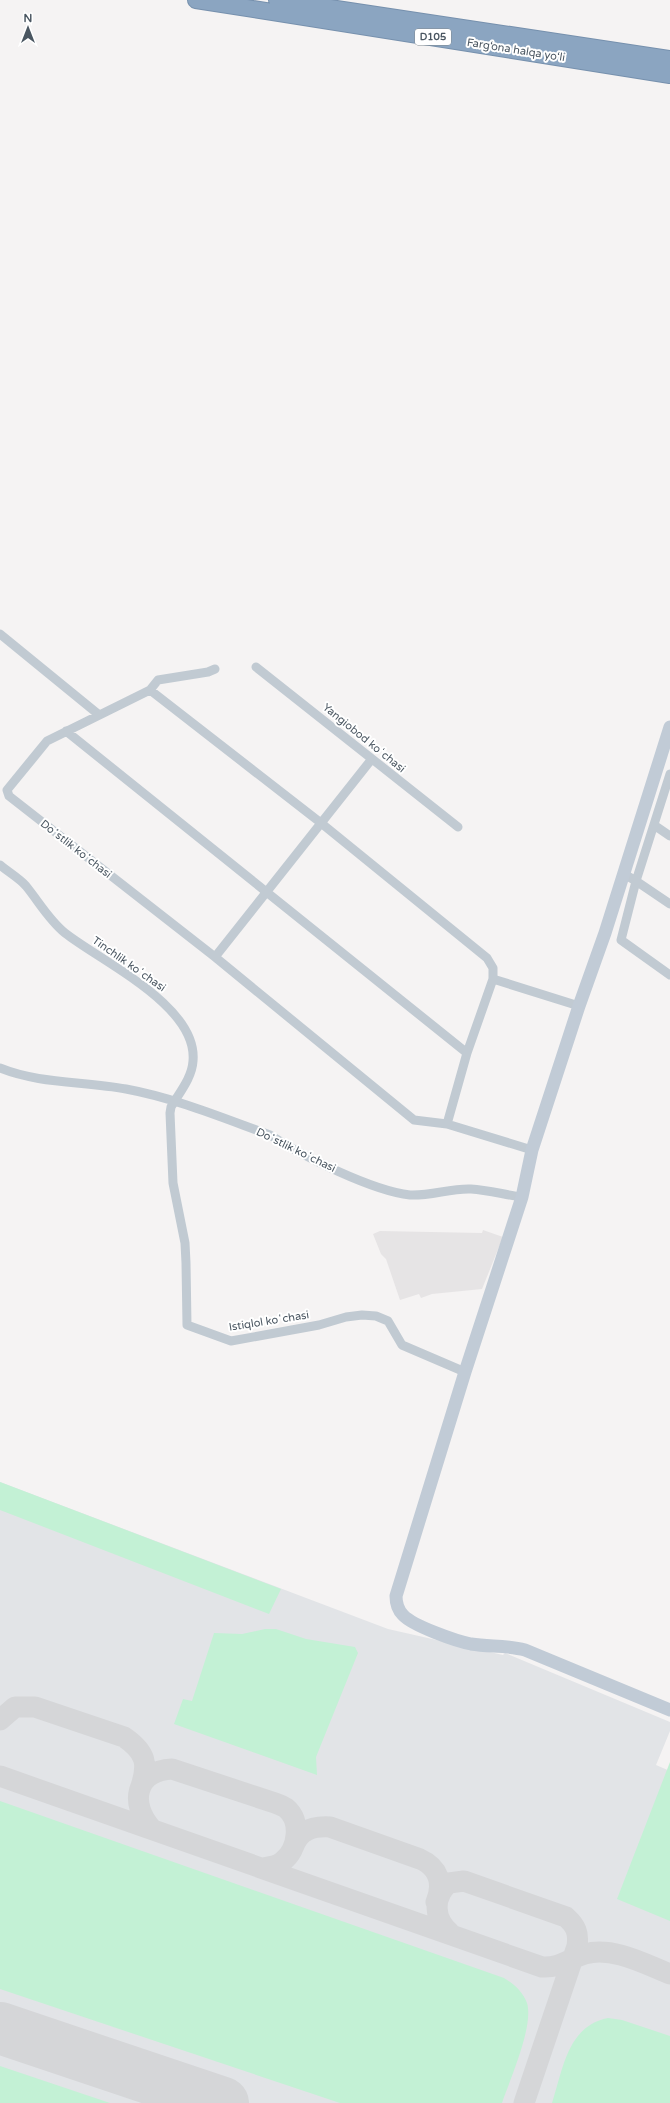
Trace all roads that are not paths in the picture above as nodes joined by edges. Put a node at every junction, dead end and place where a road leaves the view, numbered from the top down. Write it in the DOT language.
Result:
graph roads {
  1 [pos="196,0"];
  2 [pos="278,0"];
  3 [pos="670,59"];
  4 [pos="670,75"];
  5 [pos="0,634"];
  6 [pos="256,666"];
  7 [pos="215,669"];
  8 [pos="150,690"];
  9 [pos="98,714"];
  10 [pos="670,728"];
  11 [pos="66,731"];
  12 [pos="371,760"];
  13 [pos="670,774"];
  14 [pos="321,823"];
  15 [pos="654,825"];
  16 [pos="458,827"];
  17 [pos="670,836"];
  18 [pos="0,865"];
  19 [pos="624,874"];
  20 [pos="636,881"];
  21 [pos="267,891"];
  22 [pos="670,904"];
  23 [pos="215,957"];
  24 [pos="670,975"];
  25 [pos="493,979"];
  26 [pos="579,1006"];
  27 [pos="467,1053"];
  28 [pos="0,1068"];
  29 [pos="174,1102"];
  30 [pos="447,1124"];
  31 [pos="532,1150"];
  32 [pos="522,1197"];
  33 [pos="465,1372"];
  34 [pos="670,1710"];
  1 -- 4 [label="highway, Farg‘ona halqa yo‘li / D105"];
  2 -- 3 [label="highway, Farg‘ona halqa yo‘li / D105"];
  5 -- 9 [label="street"];
  6 -- 12 [label="street, Yangiobod koʻchasi"];
  7 -- 8 [label="street, Doʻstlik koʻchasi"];
  8 -- 9 [label="street, Doʻstlik koʻchasi"];
  8 -- 14 [label="street"];
  9 -- 11 [label="street, Doʻstlik koʻchasi"];
  10 -- 19 [label="street"];
  11 -- 21 [label="street"];
  11 -- 23 [label="street, Doʻstlik koʻchasi"];
  12 -- 14 [label="street"];
  12 -- 16 [label="street, Yangiobod koʻchasi"];
  13 -- 15 [label="street"];
  14 -- 21 [label="street"];
  14 -- 25 [label="street"];
  15 -- 17 [label="street"];
  15 -- 20 [label="street"];
  18 -- 29 [label="street, Tinchlik koʻchasi"];
  19 -- 20 [label="street"];
  19 -- 26 [label="street"];
  20 -- 22 [label="street"];
  20 -- 24 [label="street"];
  21 -- 23 [label="street"];
  21 -- 27 [label="street"];
  23 -- 30 [label="street, Doʻstlik koʻchasi"];
  25 -- 26 [label="street"];
  25 -- 27 [label="street"];
  26 -- 31 [label="street"];
  27 -- 30 [label="street"];
  28 -- 29 [label="street, Doʻstlik koʻchasi"];
  29 -- 32 [label="street, Doʻstlik koʻchasi"];
  29 -- 33 [label="street, Istiqlol koʻchasi"];
  30 -- 31 [label="street, Doʻstlik koʻchasi"];
  31 -- 32 [label="street"];
  32 -- 33 [label="street"];
  33 -- 34 [label="street"];
}
